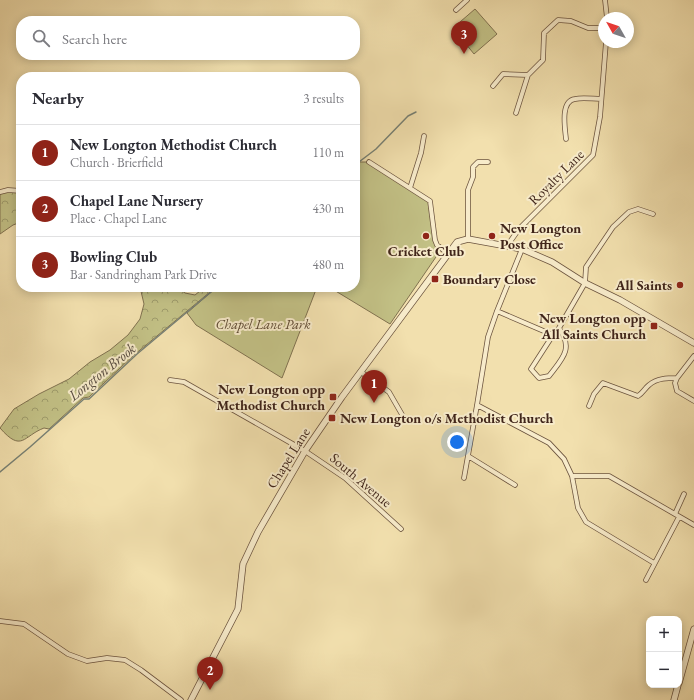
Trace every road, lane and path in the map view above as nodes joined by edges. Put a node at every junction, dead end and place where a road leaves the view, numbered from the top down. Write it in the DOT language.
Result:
graph roads {
  1 [pos="467,0"];
  2 [pos="605,0"];
  3 [pos="456,10"];
  4 [pos="606,12"];
  5 [pos="598,28"];
  6 [pos="605,48"];
  7 [pos="528,75"];
  8 [pos="493,86"];
  9 [pos="601,99"];
  10 [pos="516,113"];
  11 [pos="424,136"];
  12 [pos="566,139"];
  13 [pos="369,162"];
  14 [pos="488,162"];
  15 [pos="410,188"];
  16 [pos="16,191"];
  17 [pos="0,192"];
  18 [pos="653,214"];
  19 [pos="468,239"];
  20 [pos="507,246"];
  21 [pos="522,249"];
  22 [pos="448,253"];
  23 [pos="585,283"];
  24 [pos="497,311"];
  25 [pos="559,328"];
  26 [pos="553,335"];
  27 [pos="693,340"];
  28 [pos="694,356"];
  29 [pos="361,372"];
  30 [pos="677,378"];
  31 [pos="170,380"];
  32 [pos="694,401"];
  33 [pos="477,405"];
  34 [pos="589,406"];
  35 [pos="404,418"];
  36 [pos="305,450"];
  37 [pos="468,456"];
  38 [pos="572,476"];
  39 [pos="464,478"];
  40 [pos="516,485"];
  41 [pos="684,494"];
  42 [pos="674,514"];
  43 [pos="679,517"];
  44 [pos="694,525"];
  45 [pos="401,529"];
  46 [pos="654,563"];
  47 [pos="646,580"];
  48 [pos="0,621"];
  49 [pos="694,629"];
  50 [pos="682,673"];
  51 [pos="678,688"];
  52 [pos="181,700"];
  53 [pos="191,700"];
  54 [pos="674,700"];
  1 -- 3 [label="street"];
  2 -- 4 [label="street"];
  5 -- 7 [label="street"];
  6 -- 9 [label="street, Royalty Lane"];
  7 -- 8 [label="street"];
  7 -- 10 [label="street"];
  9 -- 12 [label="street"];
  9 -- 20 [label="street, Royalty Lane"];
  11 -- 15 [label="street"];
  13 -- 15 [label="street"];
  14 -- 19 [label="street"];
  15 -- 22 [label="street"];
  16 -- 17 [label="street"];
  18 -- 23 [label="street"];
  19 -- 20 [label="street"];
  19 -- 22 [label="street, Chapel Lane"];
  20 -- 21 [label="street"];
  21 -- 23 [label="street"];
  21 -- 24 [label="street"];
  22 -- 29 [label="street, Chapel Lane"];
  23 -- 25 [label="street"];
  23 -- 27 [label="street"];
  24 -- 26 [label="street"];
  24 -- 33 [label="street"];
  25 -- 26 [label="street"];
  25 -- 26 [label="street"];
  28 -- 30 [label="street"];
  29 -- 35 [label="street"];
  29 -- 36 [label="street, Chapel Lane"];
  30 -- 32 [label="street"];
  30 -- 34 [label="street"];
  31 -- 36 [label="street, South Avenue"];
  33 -- 37 [label="street"];
  33 -- 38 [label="street"];
  36 -- 45 [label="street, South Avenue"];
  36 -- 53 [label="street, Chapel Lane"];
  37 -- 39 [label="street"];
  37 -- 40 [label="street"];
  38 -- 42 [label="street"];
  38 -- 46 [label="street"];
  41 -- 42 [label="street"];
  42 -- 43 [label="street"];
  43 -- 44 [label="street"];
  43 -- 46 [label="street"];
  46 -- 47 [label="street"];
  48 -- 52 [label="street"];
  49 -- 50 [label="street"];
  51 -- 54 [label="street"];
}
